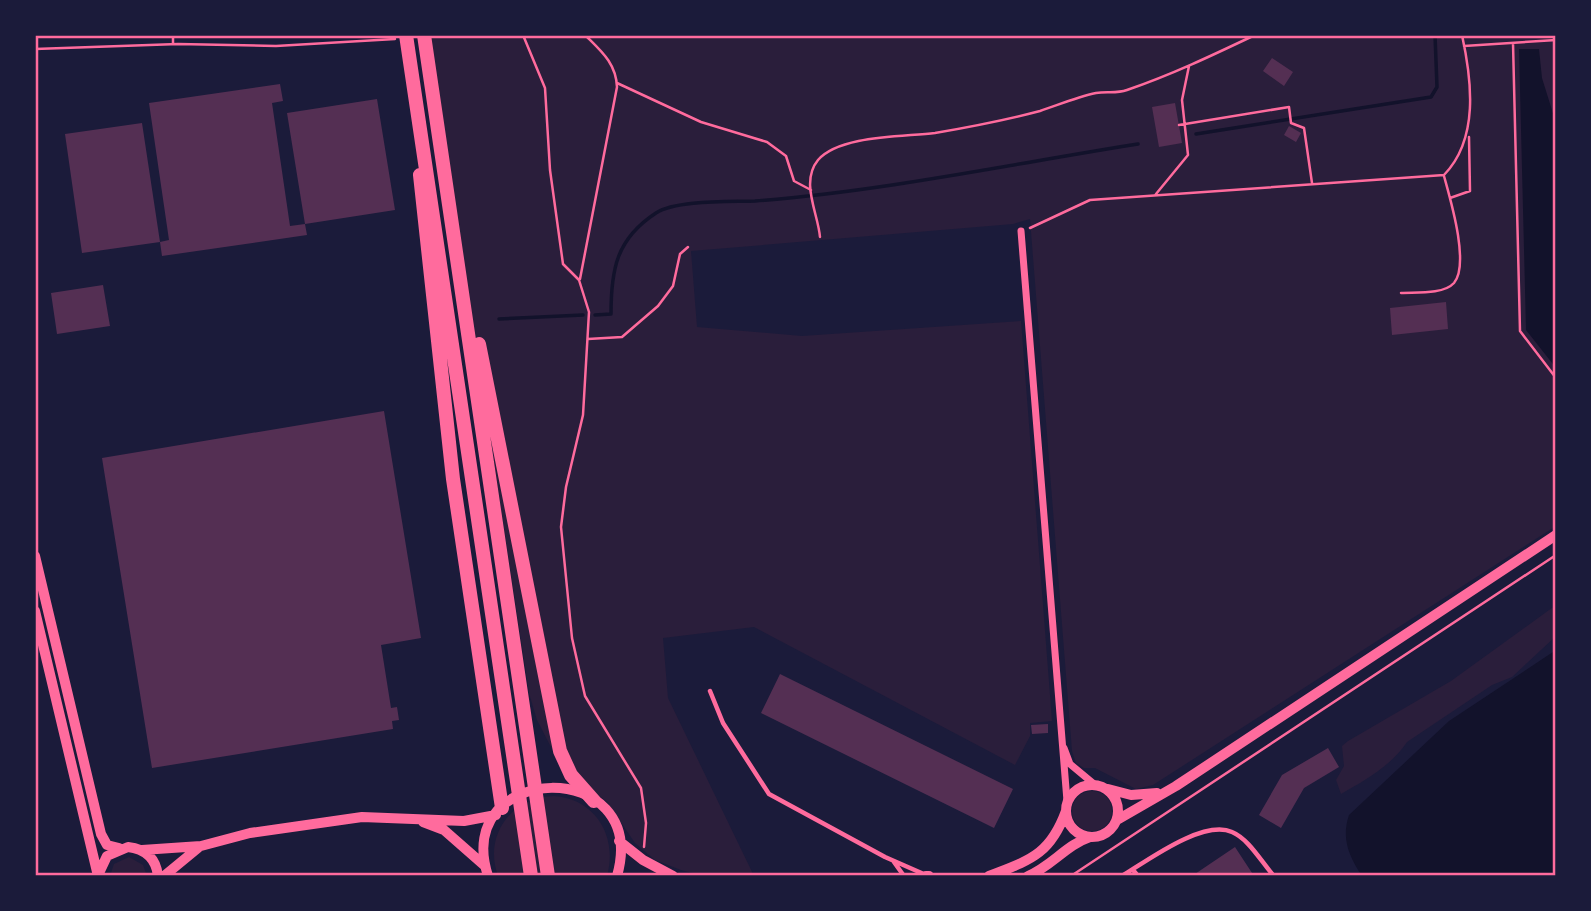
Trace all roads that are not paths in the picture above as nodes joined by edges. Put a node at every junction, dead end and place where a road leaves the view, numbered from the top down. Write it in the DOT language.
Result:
graph roads {
  1 [pos="424,35"];
  2 [pos="402,37"];
  3 [pos="419,121"];
  4 [pos="439,141"];
  5 [pos="1021,230"];
  6 [pos="1556,535"];
  7 [pos="35,556"];
  8 [pos="35,611"];
  9 [pos="710,691"];
  10 [pos="1059,734"];
  11 [pos="1094,784"];
  12 [pos="1176,786"];
  13 [pos="1108,789"];
  14 [pos="594,801"];
  15 [pos="1066,806"];
  16 [pos="499,812"];
  17 [pos="410,818"];
  18 [pos="1117,820"];
  19 [pos="1091,837"];
  20 [pos="619,841"];
  21 [pos="201,846"];
  22 [pos="119,848"];
  23 [pos="142,850"];
  24 [pos="893,862"];
  25 [pos="1133,870"];
  26 [pos="486,871"];
  27 [pos="98,876"];
  28 [pos="158,876"];
  29 [pos="164,876"];
  30 [pos="531,876"];
  31 [pos="548,876"];
  32 [pos="617,876"];
  33 [pos="673,876"];
  34 [pos="904,876"];
  35 [pos="927,876"];
  36 [pos="989,876"];
  37 [pos="1028,876"];
  38 [pos="1122,876"];
  39 [pos="1138,876"];
  40 [pos="1274,876"];
  1 -- 4 [label="highway"];
  2 -- 3 [label="highway"];
  3 -- 16 [label="highway"];
  3 -- 30 [label="highway"];
  4 -- 14 [label="highway"];
  4 -- 31 [label="highway"];
  5 -- 10 [label="street"];
  6 -- 12 [label="street"];
  7 -- 22 [label="street"];
  8 -- 27 [label="street"];
  9 -- 24 [label="lane"];
  10 -- 11 [label="street"];
  10 -- 15 [label="street"];
  11 -- 13 [label="street"];
  11 -- 15 [label="street"];
  12 -- 13 [label="street"];
  12 -- 18 [label="street"];
  13 -- 18 [label="street"];
  14 -- 16 [label="street"];
  14 -- 20 [label="street"];
  15 -- 19 [label="street"];
  15 -- 36 [label="street"];
  16 -- 17 [label="street"];
  16 -- 26 [label="street"];
  17 -- 21 [label="street"];
  17 -- 26 [label="street"];
  18 -- 19 [label="street"];
  19 -- 37 [label="street"];
  20 -- 32 [label="street"];
  20 -- 33 [label="street"];
  21 -- 23 [label="street"];
  21 -- 29 [label="street"];
  22 -- 23 [label="street"];
  22 -- 27 [label="street"];
  23 -- 28 [label="street"];
  24 -- 34 [label="lane"];
  24 -- 35 [label="lane"];
  25 -- 38 [label="lane"];
  25 -- 39 [label="lane"];
  25 -- 40 [label="lane"];
}
